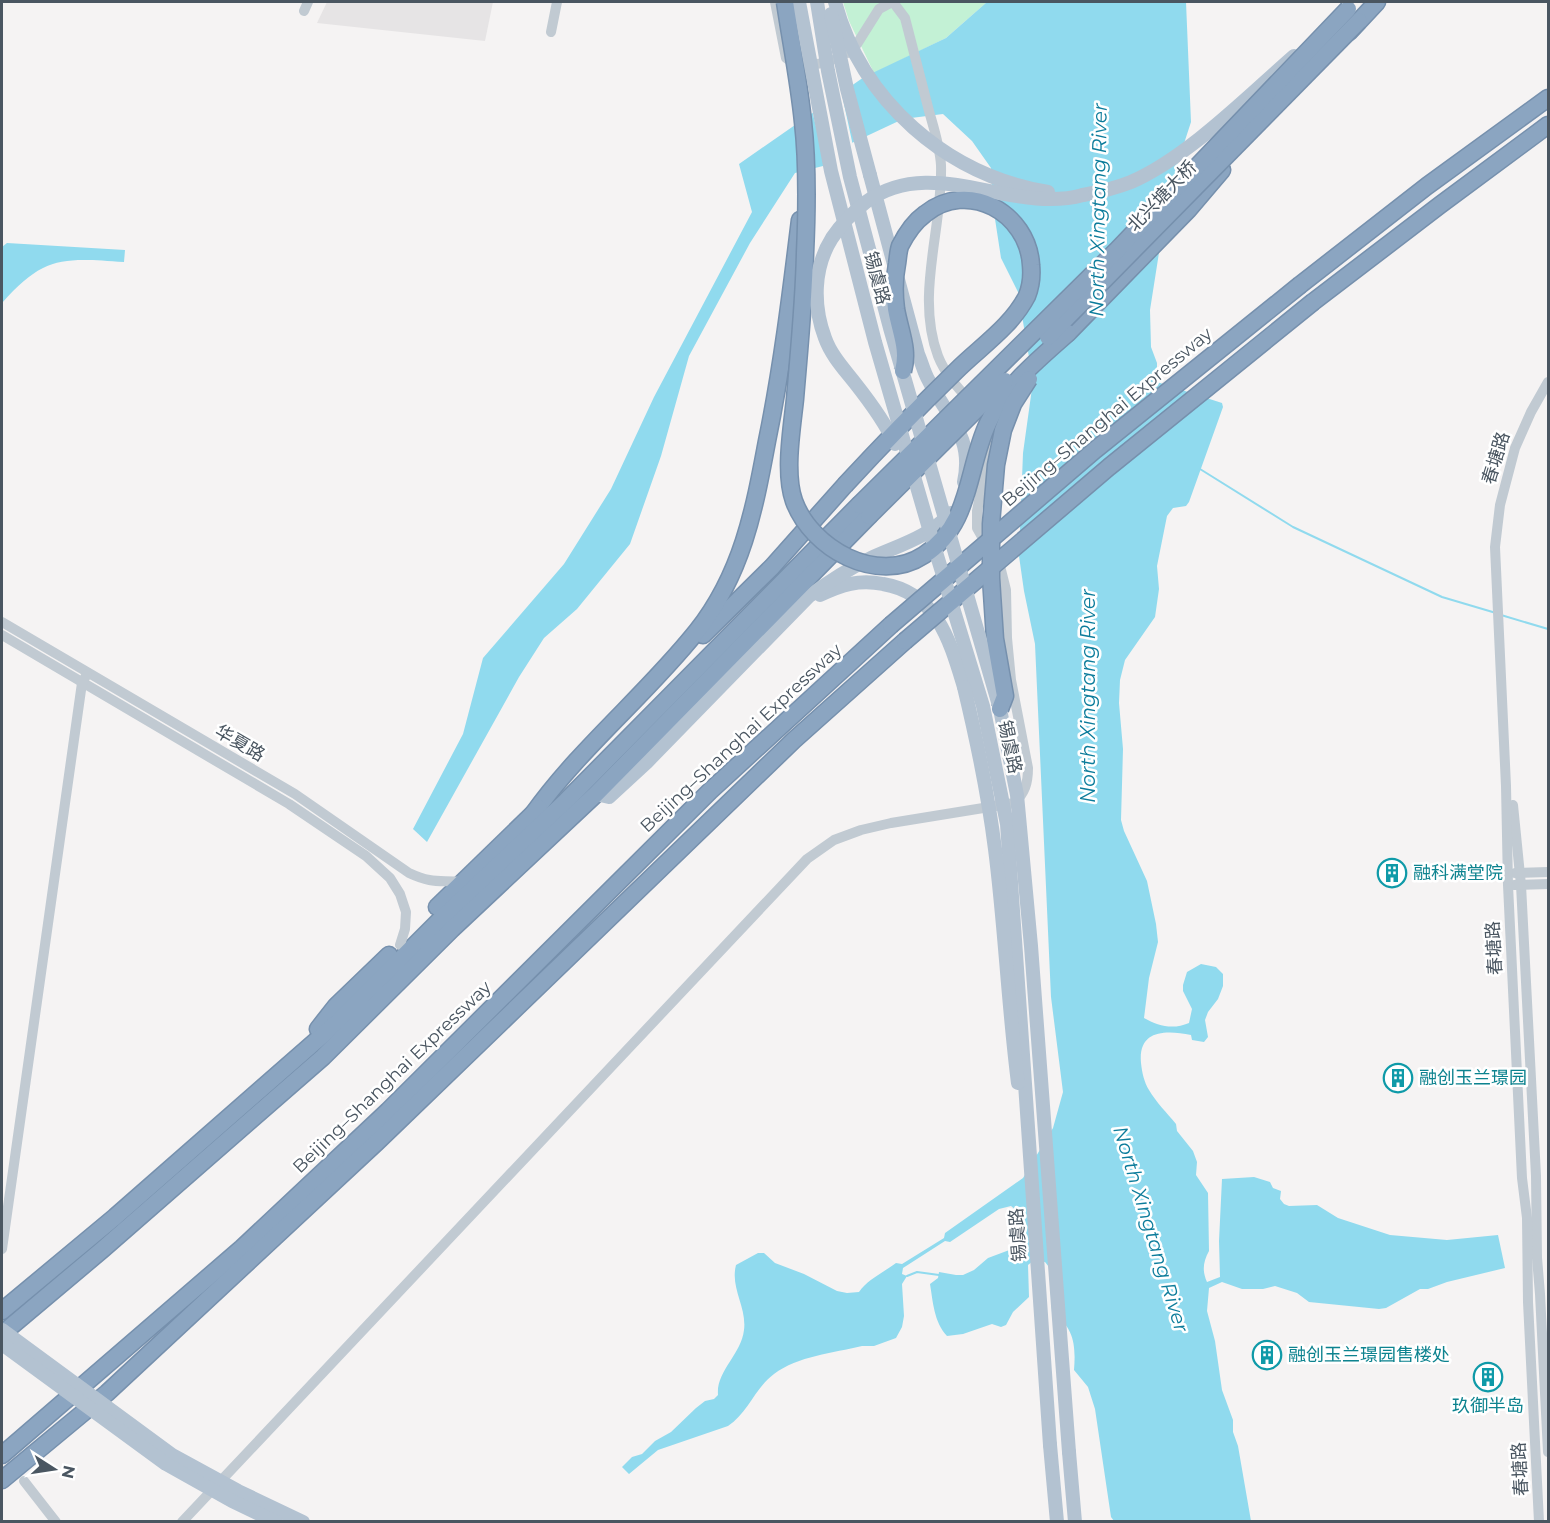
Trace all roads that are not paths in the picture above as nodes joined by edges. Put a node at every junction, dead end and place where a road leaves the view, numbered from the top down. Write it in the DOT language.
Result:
graph roads {
  1 [pos="557,2"];
  2 [pos="775,2"];
  3 [pos="785,2"];
  4 [pos="799,2"];
  5 [pos="817,2"];
  6 [pos="829,2"];
  7 [pos="835,2"];
  8 [pos="892,2"];
  9 [pos="1377,2"];
  10 [pos="1354,10"];
  11 [pos="551,32"];
  12 [pos="1548,98"];
  13 [pos="1548,125"];
  14 [pos="806,174"];
  15 [pos="1083,195"];
  16 [pos="1068,333"];
  17 [pos="903,371"];
  18 [pos="1548,382"];
  19 [pos="1548,389"];
  20 [pos="918,492"];
  21 [pos="864,510"];
  22 [pos="1499,603"];
  23 [pos="802,604"];
  24 [pos="2,622"];
  25 [pos="2,635"];
  26 [pos="85,678"];
  27 [pos="633,700"];
  28 [pos="1000,709"];
  29 [pos="642,723"];
  30 [pos="596,794"];
  31 [pos="532,814"];
  32 [pos="1548,872"];
  33 [pos="1514,873"];
  34 [pos="462,882"];
  35 [pos="1508,885"];
  36 [pos="1521,885"];
  37 [pos="1548,885"];
  38 [pos="400,945"];
  39 [pos="289,1064"];
  40 [pos="1034,1196"];
  41 [pos="1531,1218"];
  42 [pos="2,1249"];
  43 [pos="1533,1257"];
  44 [pos="1544,1278"];
  45 [pos="2,1311"];
  46 [pos="2,1332"];
  47 [pos="2,1344"];
  48 [pos="1548,1452"];
  49 [pos="2,1455"];
  50 [pos="2,1480"];
  51 [pos="24,1481"];
  52 [pos="56,1521"];
  53 [pos="182,1521"];
  54 [pos="276,1521"];
  55 [pos="303,1521"];
  56 [pos="1057,1521"];
  57 [pos="1076,1521"];
  58 [pos="1539,1521"];
  1 -- 11 [label="street"];
  2 -- 8 [label="street"];
  3 -- 14 [label="highway, bridge"];
  4 -- 20 [label="main road, 锡虞路, bridge"];
  5 -- 17 [label="main road, 锡虞路, bridge"];
  6 -- 23 [label="main road, bridge"];
  7 -- 15 [label="main road, bridge"];
  8 -- 53 [label="street"];
  9 -- 10 [label="highway, 北兴塘大桥"];
  10 -- 15 [label="main road, bridge"];
  10 -- 16 [label="highway, bridge"];
  10 -- 21 [label="highway, 北兴塘大桥, bridge"];
  12 -- 49 [label="highway, Beijing–Shanghai Expressway, bridge"];
  13 -- 50 [label="highway, Beijing–Shanghai Expressway, bridge"];
  14 -- 16 [label="highway, bridge"];
  14 -- 27 [label="highway"];
  15 -- 20 [label="main road, bridge"];
  16 -- 28 [label="highway, bridge"];
  17 -- 27 [label="highway, bridge"];
  17 -- 28 [label="main road, 锡虞路, bridge"];
  18 -- 22 [label="street, 春塘路"];
  19 -- 22 [label="street, 春塘路"];
  20 -- 40 [label="main road, 锡虞路, bridge"];
  21 -- 29 [label="highway"];
  21 -- 30 [label="highway"];
  22 -- 33 [label="street, 春塘路"];
  23 -- 30 [label="main road"];
  23 -- 40 [label="main road, bridge"];
  24 -- 26 [label="street, 华夏路"];
  25 -- 26 [label="street, 华夏路"];
  26 -- 34 [label="street, 华夏路"];
  26 -- 38 [label="street, 华夏路"];
  26 -- 42 [label="street"];
  27 -- 31 [label="highway"];
  28 -- 57 [label="main road, 锡虞路, bridge"];
  29 -- 31 [label="highway"];
  29 -- 39 [label="highway"];
  30 -- 46 [label="highway"];
  31 -- 34 [label="highway"];
  32 -- 33 [label="street"];
  33 -- 35 [label="street, 春塘路"];
  33 -- 36 [label="street, 春塘路"];
  34 -- 38 [label="highway"];
  35 -- 36 [label="street"];
  35 -- 41 [label="street, 春塘路"];
  36 -- 37 [label="street"];
  36 -- 41 [label="street, 春塘路"];
  38 -- 39 [label="highway"];
  39 -- 45 [label="highway"];
  40 -- 56 [label="main road, 锡虞路, bridge"];
  41 -- 43 [label="street, 春塘路"];
  43 -- 44 [label="street, 春塘路"];
  43 -- 58 [label="street, 春塘路"];
  44 -- 48 [label="street, 春塘路"];
  46 -- 55 [label="main road, bridge"];
  47 -- 54 [label="main road, bridge"];
  51 -- 52 [label="street"];
}
